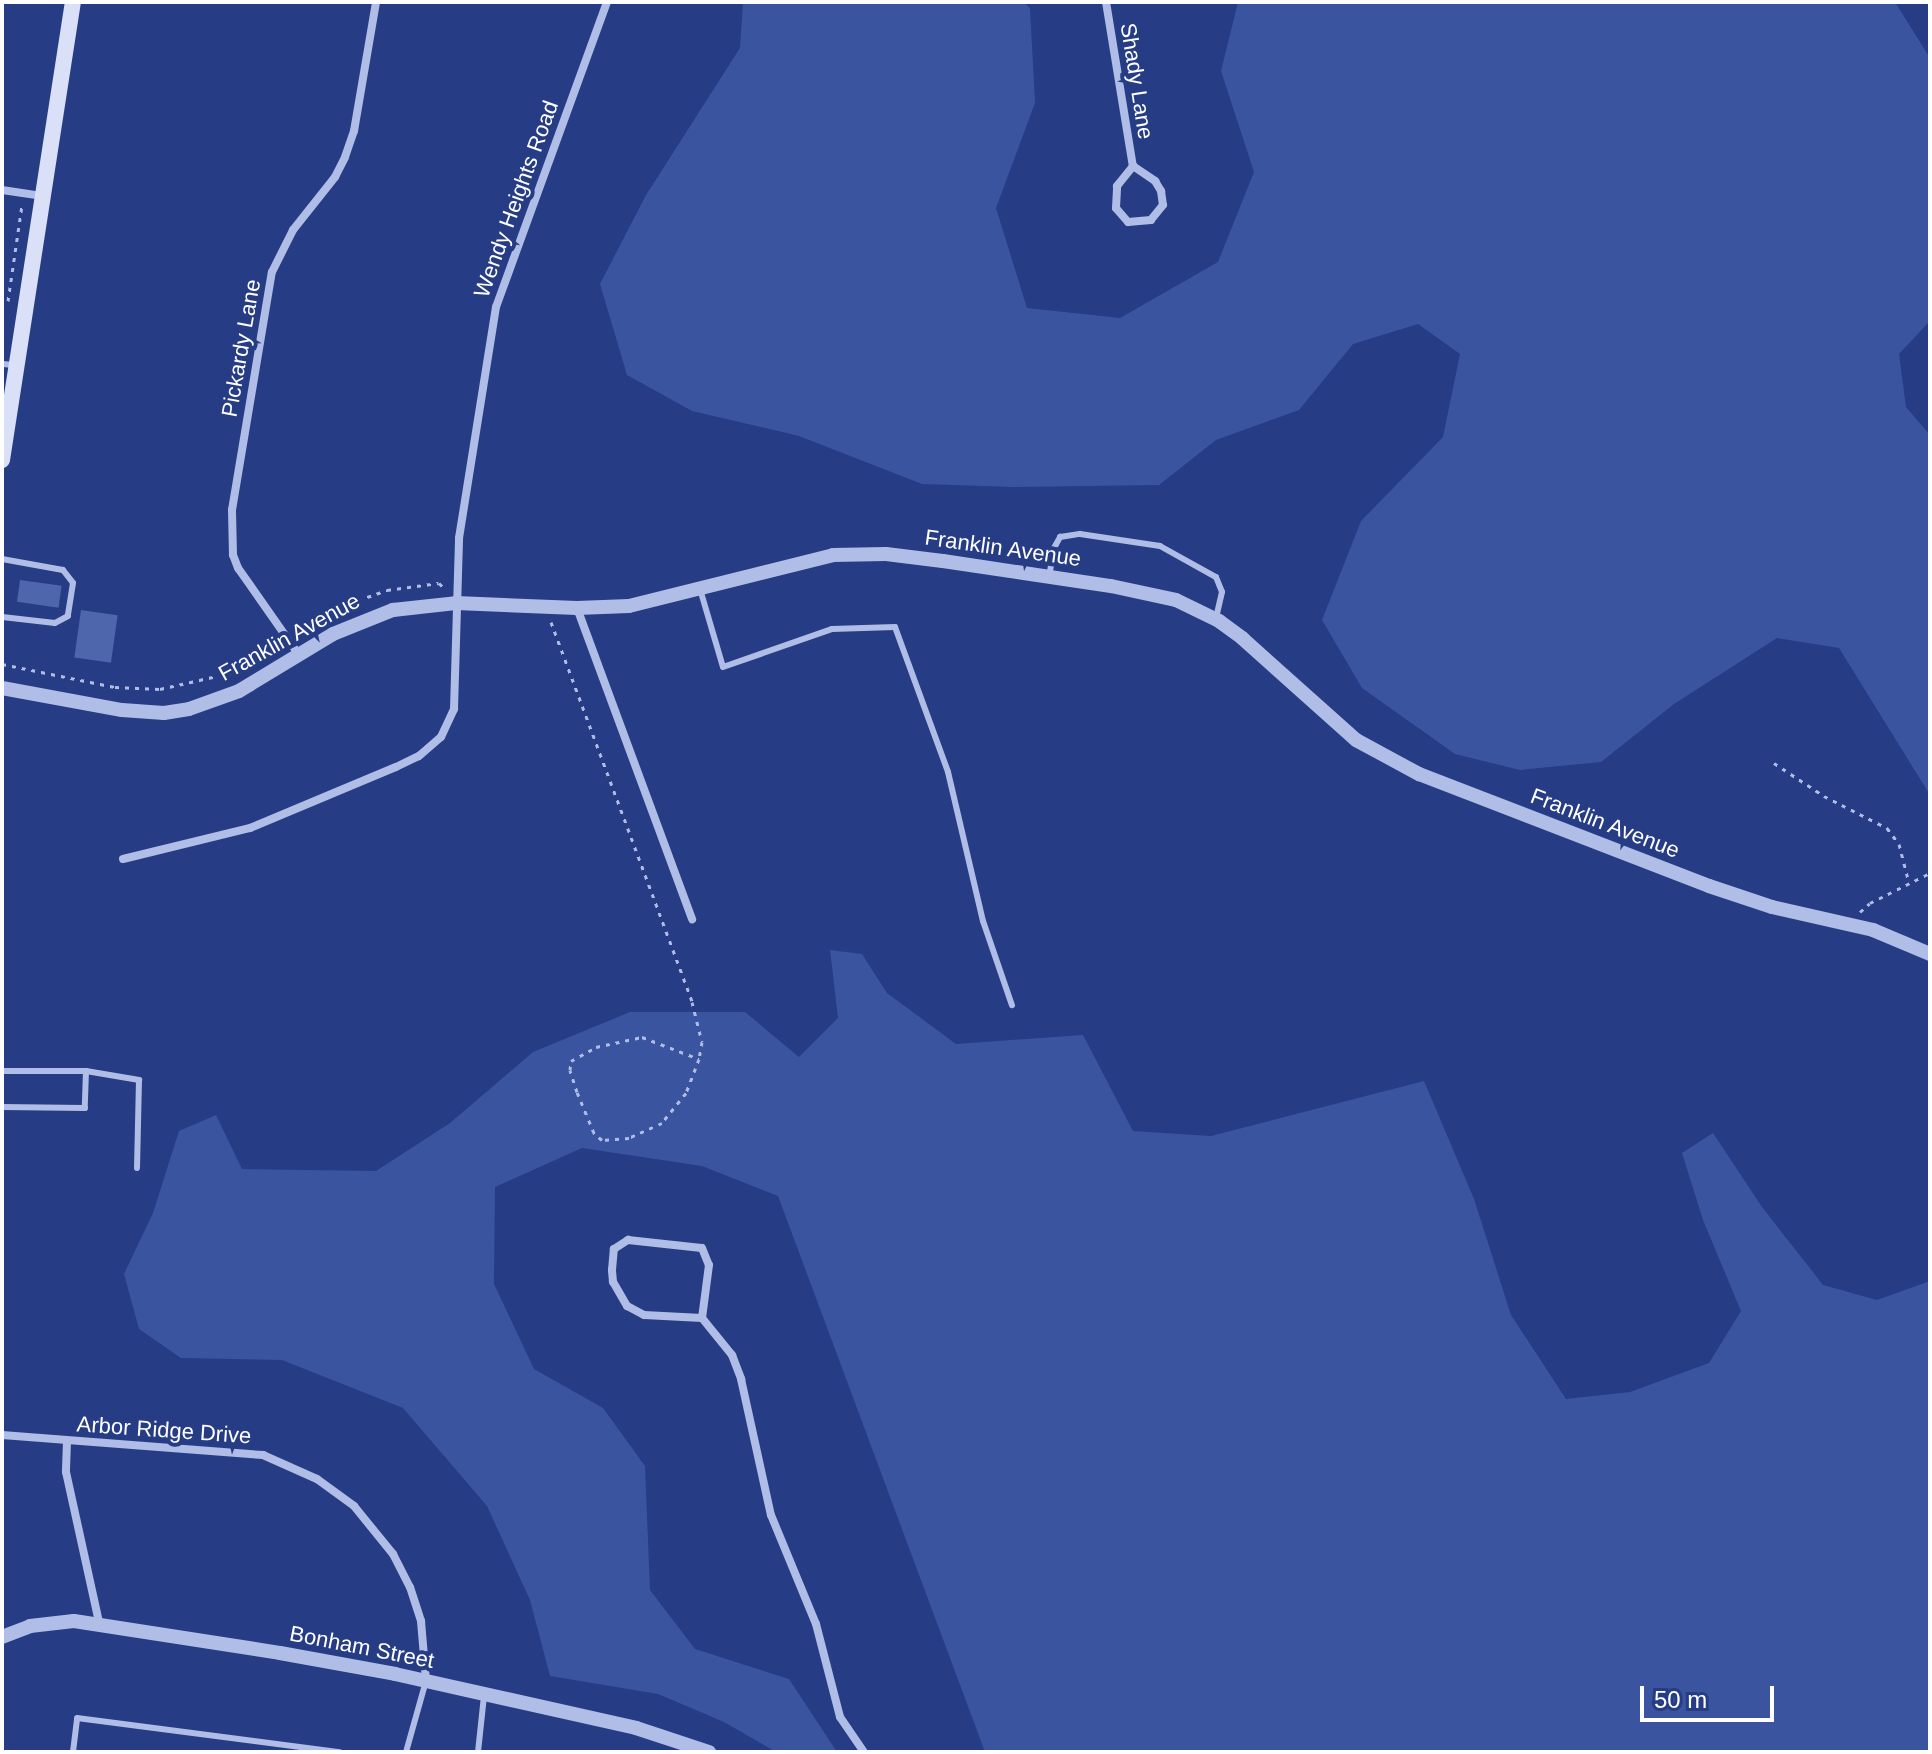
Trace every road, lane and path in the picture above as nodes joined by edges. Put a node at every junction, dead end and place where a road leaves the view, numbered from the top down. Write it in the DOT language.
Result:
graph roads {
  1 [pos="73,2"];
  2 [pos="376,2"];
  3 [pos="607,2"];
  4 [pos="1106,2"];
  5 [pos="1133,166"];
  6 [pos="2,190"];
  7 [pos="24,194"];
  8 [pos="42,196"];
  9 [pos="7,310"];
  10 [pos="9,364"];
  11 [pos="4,426"];
  12 [pos="2,460"];
  13 [pos="2,559"];
  14 [pos="1049,578"];
  15 [pos="700,589"];
  16 [pos="456,603"];
  17 [pos="548,606"];
  18 [pos="577,608"];
  19 [pos="2,617"];
  20 [pos="1216,619"];
  21 [pos="286,638"];
  22 [pos="299,655"];
  23 [pos="2,664"];
  24 [pos="2,688"];
  25 [pos="1774,763"];
  26 [pos="123,859"];
  27 [pos="1930,873"];
  28 [pos="1909,883"];
  29 [pos="692,919"];
  30 [pos="1849,923"];
  31 [pos="1930,954"];
  32 [pos="1012,1005"];
  33 [pos="699,1059"];
  34 [pos="2,1071"];
  35 [pos="86,1071"];
  36 [pos="2,1107"];
  37 [pos="137,1168"];
  38 [pos="702,1318"];
  39 [pos="2,1435"];
  40 [pos="67,1441"];
  41 [pos="100,1626"];
  42 [pos="2,1637"];
  43 [pos="426,1681"];
  44 [pos="484,1694"];
  45 [pos="73,1752"];
  46 [pos="340,1752"];
  47 [pos="406,1752"];
  48 [pos="478,1752"];
  49 [pos="709,1752"];
  50 [pos="864,1752"];
  1 -- 8 [label="main road"];
  2 -- 21 [label="street, Pickardy Lane"];
  3 -- 16 [label="street, Wendy Heights Road"];
  4 -- 5 [label="street, Shady Lane"];
  5 -- 5 [label="street, Shady Lane"];
  6 -- 7 [label="street"];
  7 -- 8 [label="street"];
  7 -- 9 [label="path"];
  8 -- 10 [label="main road"];
  10 -- 11 [label="main road"];
  11 -- 12 [label="main road"];
  13 -- 19 [label="lane"];
  14 -- 15 [label="street, Franklin Avenue"];
  14 -- 20 [label="street, Franklin Avenue"];
  14 -- 20 [label="lane"];
  15 -- 18 [label="street, Franklin Avenue"];
  15 -- 32 [label="lane"];
  16 -- 17 [label="street, Franklin Avenue"];
  16 -- 21 [label="path"];
  16 -- 22 [label="street, Franklin Avenue"];
  16 -- 26 [label="street, Wendy Heights Road"];
  17 -- 18 [label="street, Franklin Avenue"];
  17 -- 33 [label="path"];
  18 -- 29 [label="street"];
  20 -- 30 [label="street, Franklin Avenue"];
  21 -- 22 [label="street, Pickardy Lane"];
  21 -- 23 [label="path"];
  22 -- 24 [label="street, Franklin Avenue"];
  25 -- 28 [label="path"];
  27 -- 28 [label="path"];
  28 -- 30 [label="path"];
  30 -- 31 [label="street, Franklin Avenue"];
  33 -- 33 [label="path"];
  34 -- 35 [label="lane"];
  35 -- 36 [label="lane"];
  35 -- 37 [label="lane"];
  38 -- 38 [label="street"];
  38 -- 50 [label="street"];
  39 -- 40 [label="street, Arbor Ridge Drive"];
  40 -- 41 [label="street"];
  40 -- 43 [label="street, Arbor Ridge Drive"];
  41 -- 42 [label="street, Bonham Street"];
  41 -- 43 [label="street, Bonham Street"];
  43 -- 44 [label="street, Bonham Street"];
  43 -- 47 [label="lane"];
  44 -- 48 [label="lane"];
  44 -- 49 [label="street, Bonham Street"];
  45 -- 46 [label="lane"];
}
